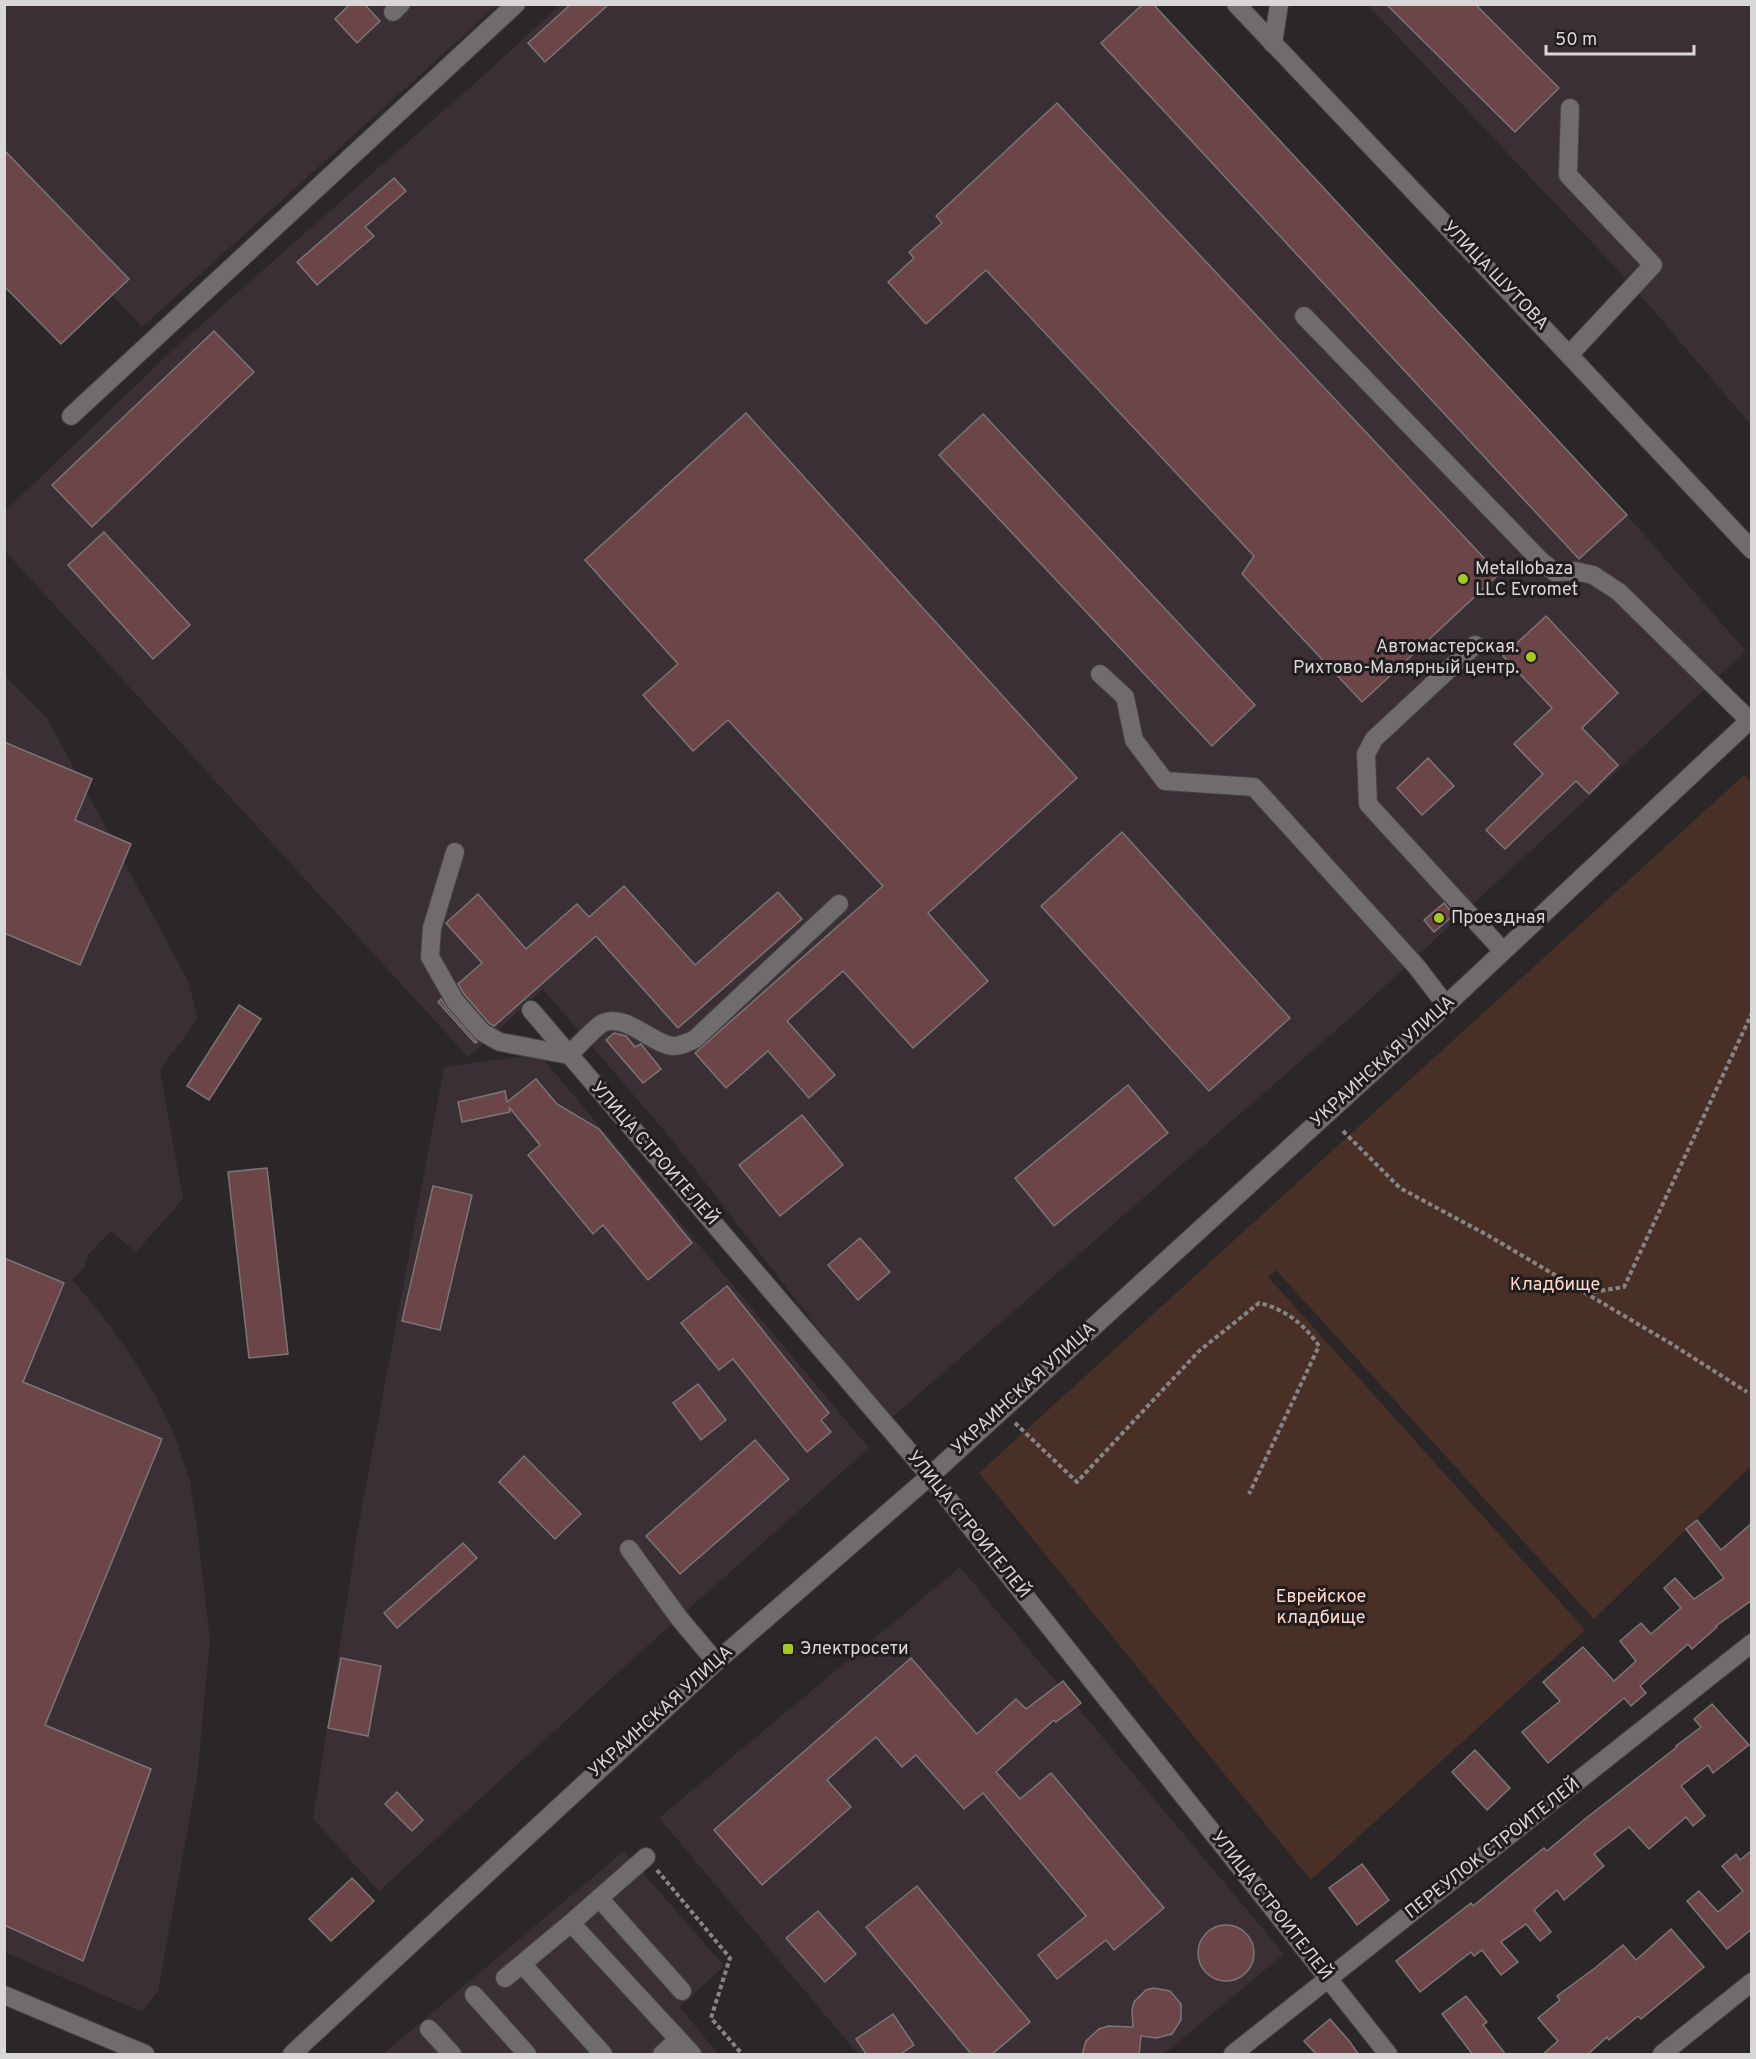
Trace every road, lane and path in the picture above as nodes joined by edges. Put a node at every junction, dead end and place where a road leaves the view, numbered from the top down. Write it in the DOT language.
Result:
graph roads {
  1 [pos="516,4"];
  2 [pos="1236,4"];
  3 [pos="1279,4"];
  4 [pos="1273,44"];
  5 [pos="1570,108"];
  6 [pos="1304,316"];
  7 [pos="1569,355"];
  8 [pos="71,416"];
  9 [pos="1752,550"];
  10 [pos="1475,645"];
  11 [pos="1100,674"];
  12 [pos="1750,719"];
  13 [pos="455,852"];
  14 [pos="840,904"];
  15 [pos="1503,951"];
  16 [pos="1446,1005"];
  17 [pos="531,1010"];
  18 [pos="1752,1013"];
  19 [pos="569,1055"];
  20 [pos="1343,1131"];
  21 [pos="1586,1294"];
  22 [pos="1747,1392"];
  23 [pos="1002,1410"];
  24 [pos="930,1476"];
  25 [pos="1249,1494"];
  26 [pos="629,1549"];
  27 [pos="1752,1643"];
  28 [pos="716,1662"];
  29 [pos="646,1857"];
  30 [pos="599,1898"];
  31 [pos="571,1923"];
  32 [pos="523,1965"];
  33 [pos="505,1978"];
  34 [pos="1329,1979"];
  35 [pos="1752,1982"];
  36 [pos="682,1991"];
  37 [pos="4,1995"];
  38 [pos="474,1995"];
  39 [pos="429,2029"];
  40 [pos="678,2040"];
  41 [pos="145,2055"];
  42 [pos="291,2055"];
  43 [pos="452,2055"];
  44 [pos="527,2055"];
  45 [pos="603,2055"];
  46 [pos="662,2055"];
  47 [pos="692,2055"];
  48 [pos="742,2055"];
  49 [pos="1233,2055"];
  50 [pos="1388,2055"];
  51 [pos="1662,2055"];
  1 -- 8 [label="street"];
  2 -- 4 [label="street, УЛИЦА ШУТОВА"];
  3 -- 4 [label="street"];
  4 -- 7 [label="street, УЛИЦА ШУТОВА"];
  5 -- 7 [label="street"];
  6 -- 12 [label="street"];
  7 -- 9 [label="street, УЛИЦА ШУТОВА"];
  10 -- 15 [label="street"];
  11 -- 16 [label="street"];
  12 -- 15 [label="street, УКРАИНСКАЯ УЛИЦА"];
  13 -- 19 [label="street"];
  14 -- 19 [label="street"];
  15 -- 16 [label="street, УКРАИНСКАЯ УЛИЦА"];
  16 -- 23 [label="street, УКРАИНСКАЯ УЛИЦА"];
  17 -- 19 [label="street, УЛИЦА СТРОИТЕЛЕЙ"];
  18 -- 21 [label="path"];
  19 -- 24 [label="street, УЛИЦА СТРОИТЕЛЕЙ"];
  20 -- 21 [label="path"];
  21 -- 22 [label="path"];
  23 -- 24 [label="street, УКРАИНСКАЯ УЛИЦА"];
  23 -- 25 [label="path"];
  24 -- 28 [label="street, УКРАИНСКАЯ УЛИЦА"];
  24 -- 34 [label="street, УЛИЦА СТРОИТЕЛЕЙ"];
  26 -- 28 [label="street"];
  27 -- 34 [label="street, ПЕРЕУЛОК СТРОИТЕЛЕЙ"];
  28 -- 42 [label="street, УКРАИНСКАЯ УЛИЦА"];
  29 -- 30 [label="street"];
  29 -- 48 [label="path"];
  30 -- 31 [label="street"];
  30 -- 36 [label="street"];
  31 -- 32 [label="street"];
  31 -- 40 [label="street"];
  32 -- 33 [label="street"];
  32 -- 45 [label="street"];
  34 -- 49 [label="street, ПЕРЕУЛОК СТРОИТЕЛЕЙ"];
  34 -- 50 [label="street, УЛИЦА СТРОИТЕЛЕЙ"];
  35 -- 51 [label="street"];
  37 -- 41 [label="street"];
  38 -- 44 [label="street"];
  39 -- 43 [label="street"];
  40 -- 46 [label="street"];
  40 -- 47 [label="street"];
}
